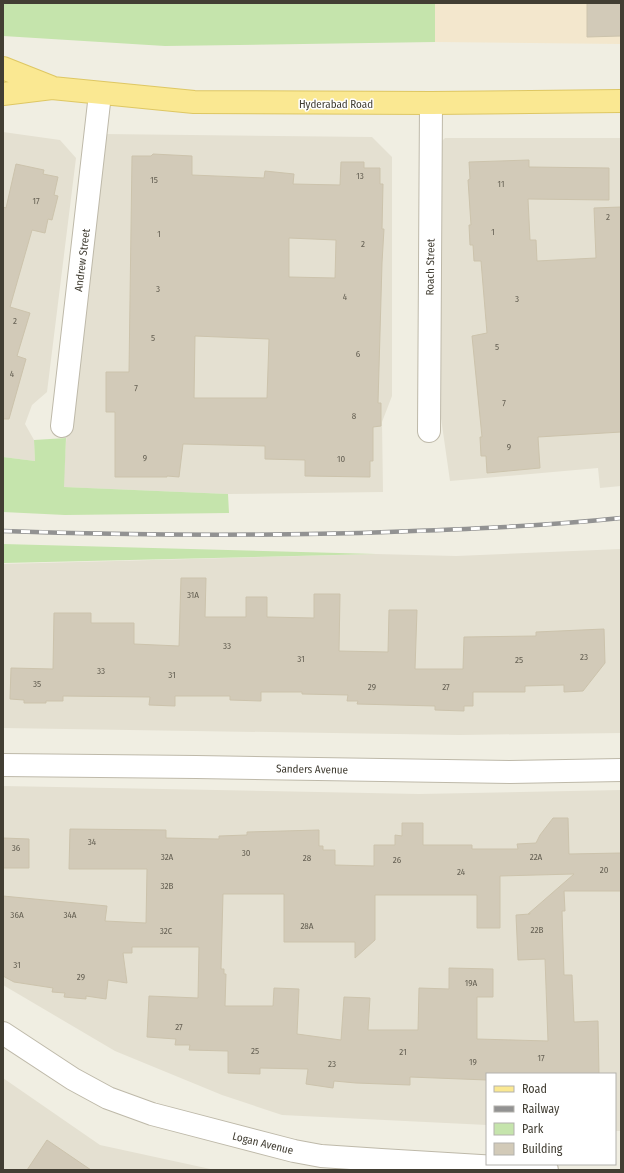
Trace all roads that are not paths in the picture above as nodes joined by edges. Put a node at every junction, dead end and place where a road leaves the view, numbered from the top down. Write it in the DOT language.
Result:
graph roads {
  1 [pos="3,68"];
  2 [pos="52,88"];
  3 [pos="3,94"];
  4 [pos="100,94"];
  5 [pos="621,101"];
  6 [pos="432,103"];
  7 [pos="62,426"];
  8 [pos="429,431"];
  9 [pos="3,765"];
  10 [pos="621,770"];
  11 [pos="3,1033"];
  12 [pos="547,1170"];
  1 -- 2 [label="main road, Hyderabad Road"];
  2 -- 3 [label="main road, Hyderabad Road"];
  2 -- 4 [label="main road, Hyderabad Road"];
  4 -- 6 [label="main road, Hyderabad Road"];
  4 -- 7 [label="street, Andrew Street"];
  5 -- 6 [label="main road, Hyderabad Road"];
  6 -- 8 [label="street, Roach Street"];
  9 -- 10 [label="street, Sanders Avenue"];
  11 -- 12 [label="street, Logan Avenue"];
}
